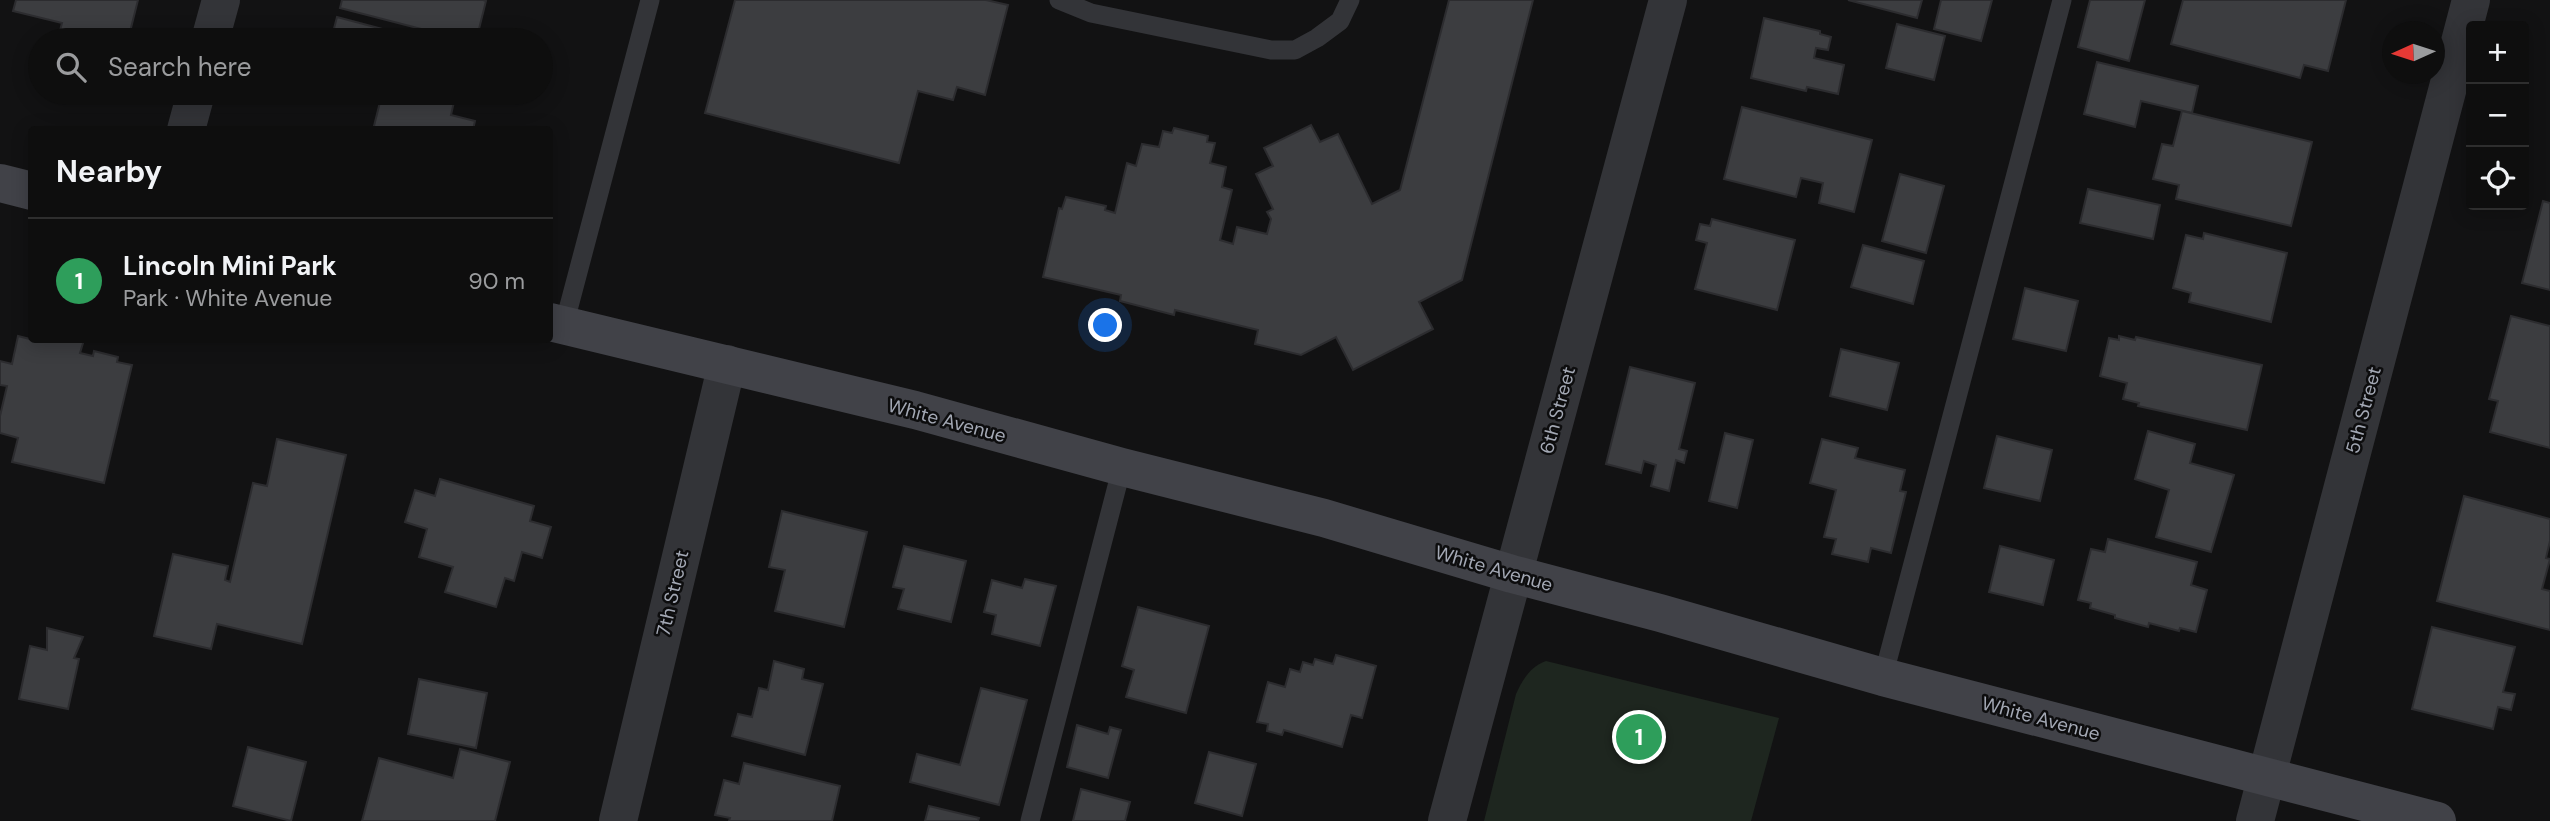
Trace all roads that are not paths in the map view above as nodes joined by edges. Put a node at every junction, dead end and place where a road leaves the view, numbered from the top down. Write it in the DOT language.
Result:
graph roads {
  1 [pos="221,0"];
  2 [pos="650,0"];
  3 [pos="1059,0"];
  4 [pos="1350,0"];
  5 [pos="1668,0"];
  6 [pos="2062,0"];
  7 [pos="2471,0"];
  8 [pos="213,28"];
  9 [pos="193,105"];
  10 [pos="187,126"];
  11 [pos="0,183"];
  12 [pos="28,190"];
  13 [pos="557,323"];
  14 [pos="727,364"];
  15 [pos="1122,467"];
  16 [pos="1512,574"];
  17 [pos="1883,677"];
  18 [pos="2266,777"];
  19 [pos="618,821"];
  20 [pos="1030,821"];
  21 [pos="1447,821"];
  22 [pos="2255,821"];
  23 [pos="2437,821"];
  1 -- 8 [label="street"];
  2 -- 13 [label="lane"];
  3 -- 4 [label="lane"];
  5 -- 16 [label="street, 6th Street"];
  6 -- 17 [label="lane"];
  7 -- 18 [label="street, 5th Street"];
  9 -- 10 [label="street"];
  11 -- 12 [label="main road"];
  13 -- 14 [label="main road, White Avenue"];
  14 -- 15 [label="main road, White Avenue"];
  14 -- 19 [label="street, 7th Street"];
  15 -- 16 [label="main road, White Avenue"];
  15 -- 20 [label="lane"];
  16 -- 17 [label="main road, White Avenue"];
  16 -- 21 [label="street, 6th Street"];
  17 -- 18 [label="main road, White Avenue"];
  18 -- 22 [label="street, 5th Street"];
  18 -- 23 [label="main road, White Avenue"];
}
